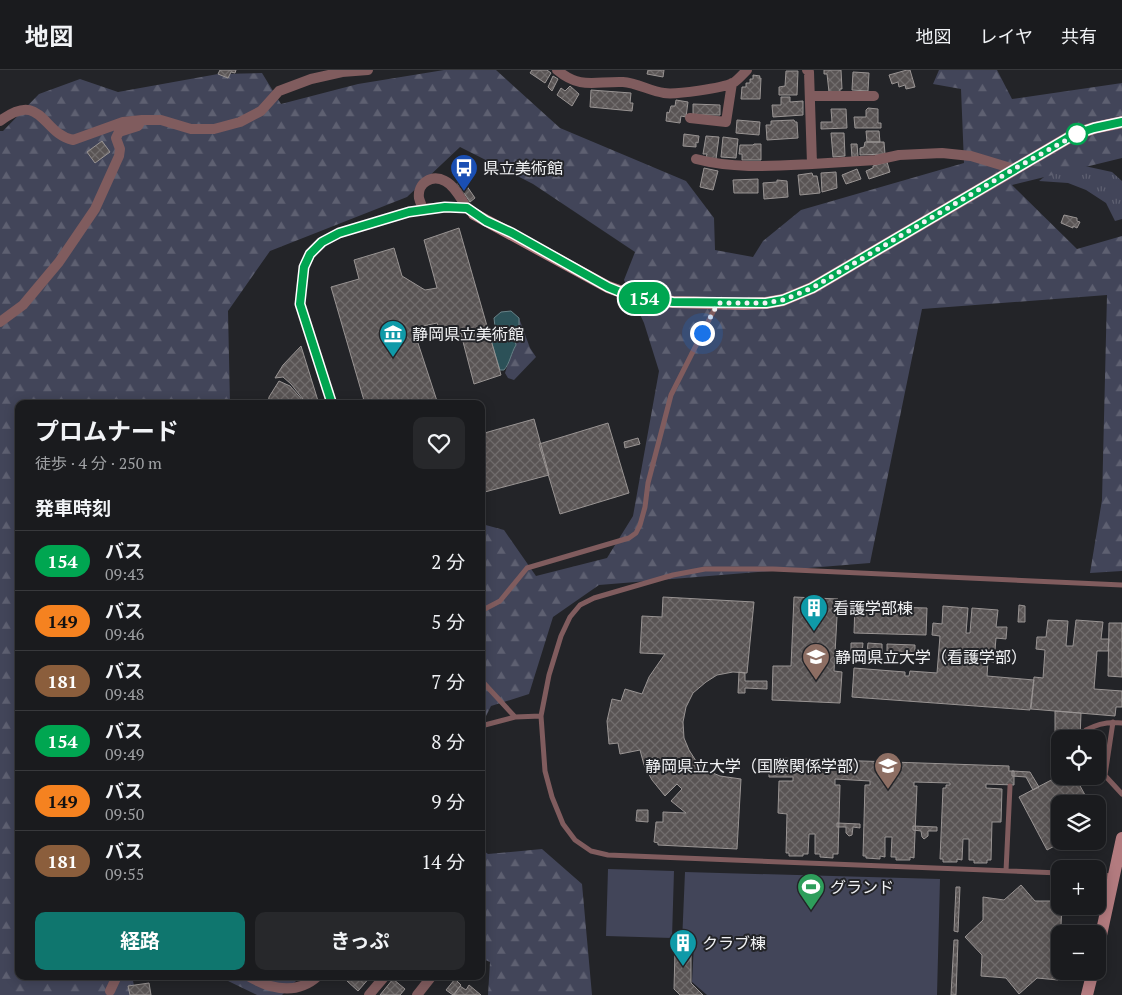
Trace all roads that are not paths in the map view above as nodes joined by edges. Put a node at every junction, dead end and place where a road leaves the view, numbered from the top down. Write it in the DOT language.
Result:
graph roads {
  1 [pos="368,70"];
  2 [pos="557,70"];
  3 [pos="747,70"];
  4 [pos="807,70"];
  5 [pos="732,83"];
  6 [pos="811,96"];
  7 [pos="874,96"];
  8 [pos="690,118"];
  9 [pos="142,120"];
  10 [pos="0,121"];
  11 [pos="1122,122"];
  12 [pos="696,160"];
  13 [pos="812,164"];
  14 [pos="1014,169"];
  15 [pos="424,209"];
  16 [pos="471,211"];
  17 [pos="718,303"];
  18 [pos="0,322"];
  19 [pos="331,400"];
  20 [pos="1122,585"];
  21 [pos="485,610"];
  22 [pos="485,684"];
  23 [pos="541,716"];
  24 [pos="514,717"];
  25 [pos="1112,722"];
  26 [pos="1122,723"];
  27 [pos="485,725"];
  28 [pos="1086,730"];
  29 [pos="1106,768"];
  30 [pos="1106,777"];
  31 [pos="1010,786"];
  32 [pos="1122,794"];
  33 [pos="1122,838"];
  34 [pos="1006,871"];
  35 [pos="1051,873"];
  36 [pos="1106,876"];
  37 [pos="1114,876"];
  38 [pos="1103,925"];
  39 [pos="115,980"];
  40 [pos="257,980"];
  41 [pos="315,980"];
  42 [pos="382,980"];
  43 [pos="429,980"];
  44 [pos="1091,980"];
  45 [pos="110,991"];
  46 [pos="369,995"];
  47 [pos="417,995"];
  48 [pos="1087,995"];
  1 -- 9 [label="street"];
  2 -- 5 [label="street"];
  3 -- 5 [label="street"];
  4 -- 6 [label="street"];
  5 -- 8 [label="street"];
  6 -- 7 [label="street"];
  6 -- 13 [label="street"];
  9 -- 10 [label="street"];
  9 -- 18 [label="street"];
  11 -- 14 [label="street"];
  12 -- 13 [label="street"];
  13 -- 14 [label="street"];
  14 -- 17 [label="street"];
  15 -- 16 [label="street"];
  15 -- 16 [label="street"];
  15 -- 19 [label="lane"];
  16 -- 17 [label="street"];
  17 -- 21 [label="lane"];
  20 -- 23 [label="lane"];
  22 -- 24 [label="lane"];
  23 -- 24 [label="lane"];
  23 -- 34 [label="lane"];
  24 -- 27 [label="lane"];
  25 -- 26 [label="lane"];
  25 -- 28 [label="lane"];
  25 -- 29 [label="lane"];
  30 -- 32 [label="lane"];
  31 -- 34 [label="lane"];
  33 -- 37 [label="street"];
  34 -- 35 [label="lane"];
  36 -- 37 [label="lane"];
  37 -- 38 [label="street"];
  39 -- 45 [label="street"];
  40 -- 41 [label="street"];
  42 -- 46 [label="street"];
  43 -- 47 [label="street"];
  44 -- 48 [label="street"];
}
